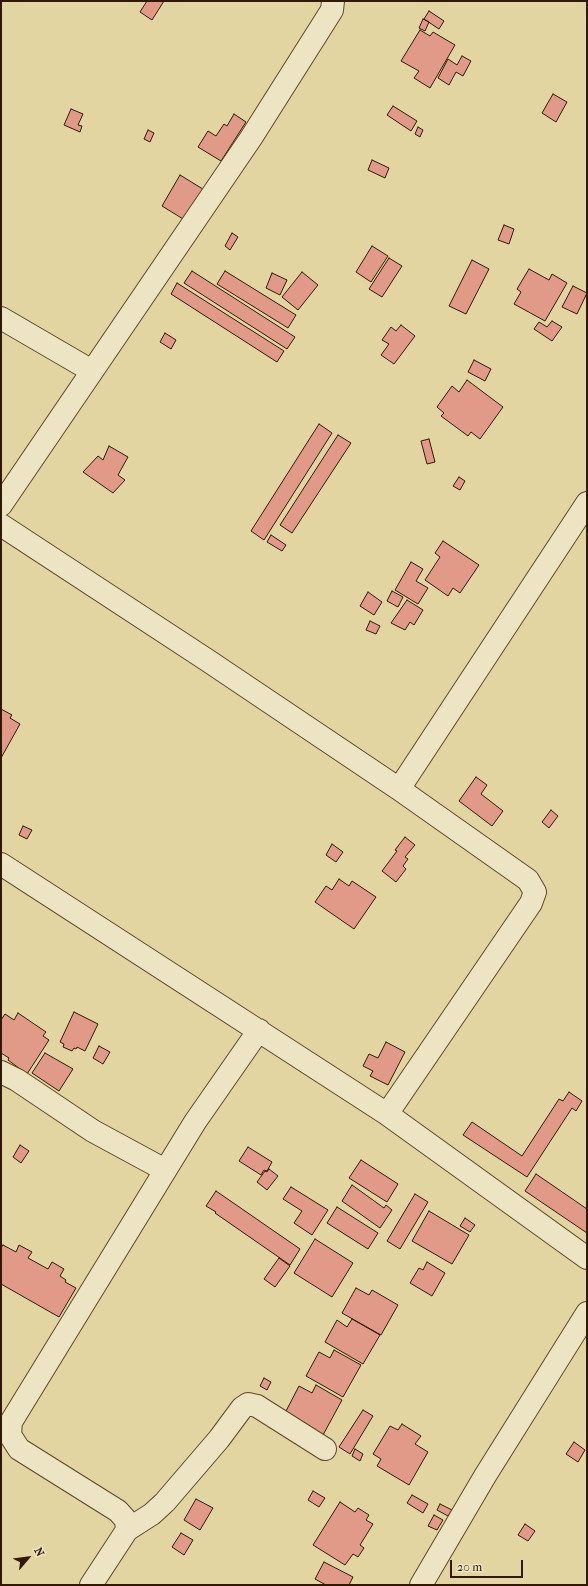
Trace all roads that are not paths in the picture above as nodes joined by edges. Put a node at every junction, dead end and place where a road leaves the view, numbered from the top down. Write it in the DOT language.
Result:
graph roads {
  1 [pos="333,1"];
  2 [pos="1,318"];
  3 [pos="92,371"];
  4 [pos="587,503"];
  5 [pos="1,505"];
  6 [pos="1,525"];
  7 [pos="399,789"];
  8 [pos="1,864"];
  9 [pos="259,1030"];
  10 [pos="1,1072"];
  11 [pos="387,1114"];
  12 [pos="165,1170"];
  13 [pos="587,1258"];
  14 [pos="587,1313"];
  15 [pos="325,1449"];
  16 [pos="127,1530"];
  17 [pos="91,1585"];
  18 [pos="421,1585"];
  1 -- 3 [label="street"];
  2 -- 3 [label="street"];
  3 -- 5 [label="street"];
  4 -- 7 [label="street"];
  6 -- 7 [label="street"];
  7 -- 11 [label="street"];
  8 -- 9 [label="street"];
  9 -- 11 [label="street"];
  9 -- 12 [label="street"];
  10 -- 12 [label="street"];
  11 -- 13 [label="street"];
  12 -- 16 [label="street"];
  14 -- 18 [label="street"];
  15 -- 16 [label="street"];
  16 -- 17 [label="street"];
}
